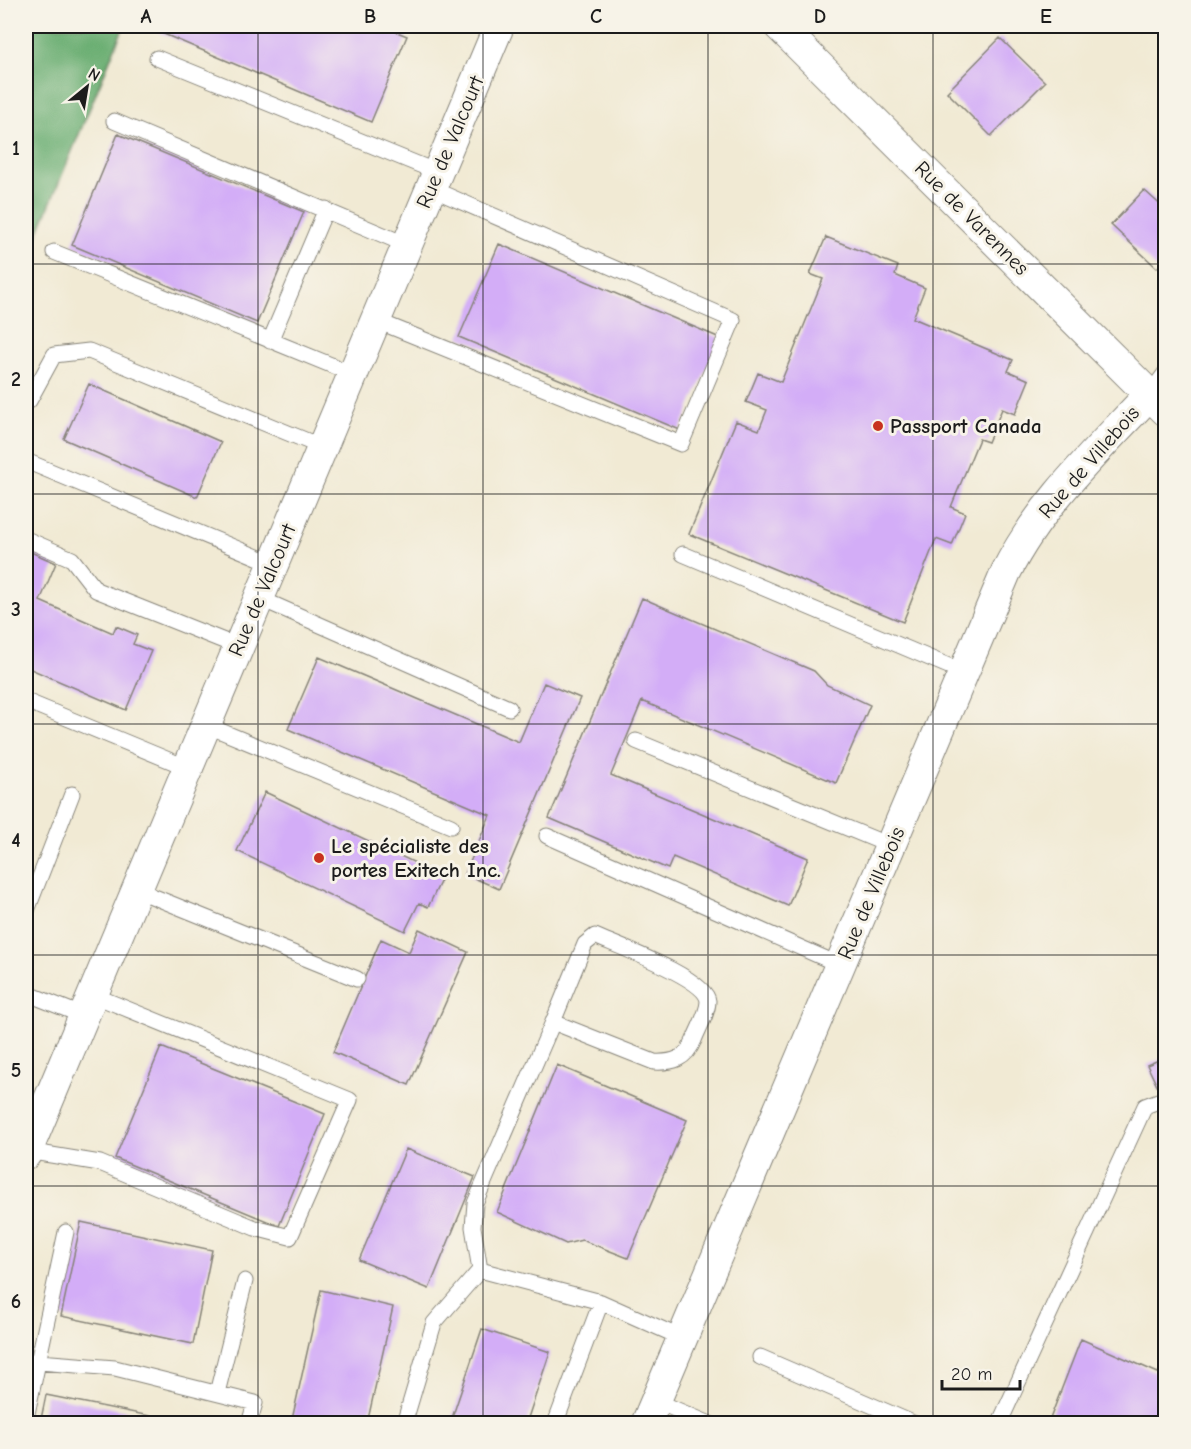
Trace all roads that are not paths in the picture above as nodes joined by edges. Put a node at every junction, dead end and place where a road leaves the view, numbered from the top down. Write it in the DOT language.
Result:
graph roads {
  1 [pos="499,26"];
  2 [pos="779,26"];
  3 [pos="157,58"];
  4 [pos="114,122"];
  5 [pos="434,180"];
  6 [pos="326,209"];
  7 [pos="407,245"];
  8 [pos="54,252"];
  9 [pos="375,320"];
  10 [pos="270,340"];
  11 [pos="353,374"];
  12 [pos="1160,392"];
  13 [pos="29,401"];
  14 [pos="322,447"];
  15 [pos="26,461"];
  16 [pos="26,539"];
  17 [pos="682,554"];
  18 [pos="273,564"];
  19 [pos="259,598"];
  20 [pos="239,647"];
  21 [pos="965,672"];
  22 [pos="26,701"];
  23 [pos="509,708"];
  24 [pos="206,725"];
  25 [pos="636,741"];
  26 [pos="188,768"];
  27 [pos="72,794"];
  28 [pos="451,826"];
  29 [pos="547,836"];
  30 [pos="891,846"];
  31 [pos="137,890"];
  32 [pos="26,913"];
  33 [pos="840,965"];
  34 [pos="357,979"];
  35 [pos="26,993"];
  36 [pos="89,1005"];
  37 [pos="553,1022"];
  38 [pos="1166,1098"];
  39 [pos="26,1153"];
  40 [pos="66,1232"];
  41 [pos="480,1270"];
  42 [pos="245,1281"];
  43 [pos="601,1302"];
  44 [pos="682,1338"];
  45 [pos="760,1357"];
  46 [pos="31,1361"];
  47 [pos="217,1393"];
  48 [pos="651,1412"];
  49 [pos="26,1418"];
  50 [pos="249,1424"];
  51 [pos="404,1424"];
  52 [pos="555,1424"];
  53 [pos="710,1424"];
  54 [pos="915,1424"];
  55 [pos="999,1424"];
  1 -- 5 [label="street, Rue de Valcourt"];
  2 -- 12 [label="street, Rue de Varennes"];
  3 -- 5 [label="lane"];
  4 -- 6 [label="lane"];
  5 -- 7 [label="street, Rue de Valcourt"];
  5 -- 9 [label="lane"];
  6 -- 7 [label="lane"];
  6 -- 10 [label="lane"];
  7 -- 9 [label="street, Rue de Valcourt"];
  8 -- 10 [label="lane"];
  9 -- 11 [label="street, Rue de Valcourt"];
  10 -- 11 [label="lane"];
  11 -- 14 [label="street, Rue de Valcourt"];
  12 -- 21 [label="street, Rue de Villebois"];
  13 -- 14 [label="lane"];
  14 -- 18 [label="street, Rue de Valcourt"];
  15 -- 18 [label="lane"];
  16 -- 20 [label="lane"];
  17 -- 21 [label="lane"];
  18 -- 19 [label="street, Rue de Valcourt"];
  19 -- 20 [label="street, Rue de Valcourt"];
  19 -- 23 [label="lane"];
  20 -- 24 [label="street, Rue de Valcourt"];
  21 -- 30 [label="street, Rue de Villebois"];
  22 -- 26 [label="lane"];
  24 -- 26 [label="street, Rue de Valcourt"];
  24 -- 28 [label="lane"];
  25 -- 30 [label="lane"];
  26 -- 31 [label="street, Rue de Valcourt"];
  27 -- 32 [label="lane"];
  29 -- 33 [label="lane"];
  30 -- 33 [label="street, Rue de Villebois"];
  31 -- 34 [label="lane"];
  31 -- 36 [label="street, Rue de Valcourt"];
  33 -- 44 [label="street, Rue de Villebois"];
  35 -- 36 [label="lane"];
  36 -- 39 [label="street, Rue de Valcourt"];
  36 -- 39 [label="lane"];
  37 -- 37 [label="lane"];
  37 -- 41 [label="lane"];
  38 -- 55 [label="lane"];
  40 -- 46 [label="lane"];
  41 -- 43 [label="lane"];
  41 -- 51 [label="lane"];
  42 -- 47 [label="lane"];
  43 -- 44 [label="lane"];
  43 -- 52 [label="lane"];
  44 -- 48 [label="street, Rue de Villebois"];
  45 -- 54 [label="lane"];
  46 -- 47 [label="lane"];
  46 -- 49 [label="lane"];
  47 -- 50 [label="lane"];
  48 -- 53 [label="lane"];
}
